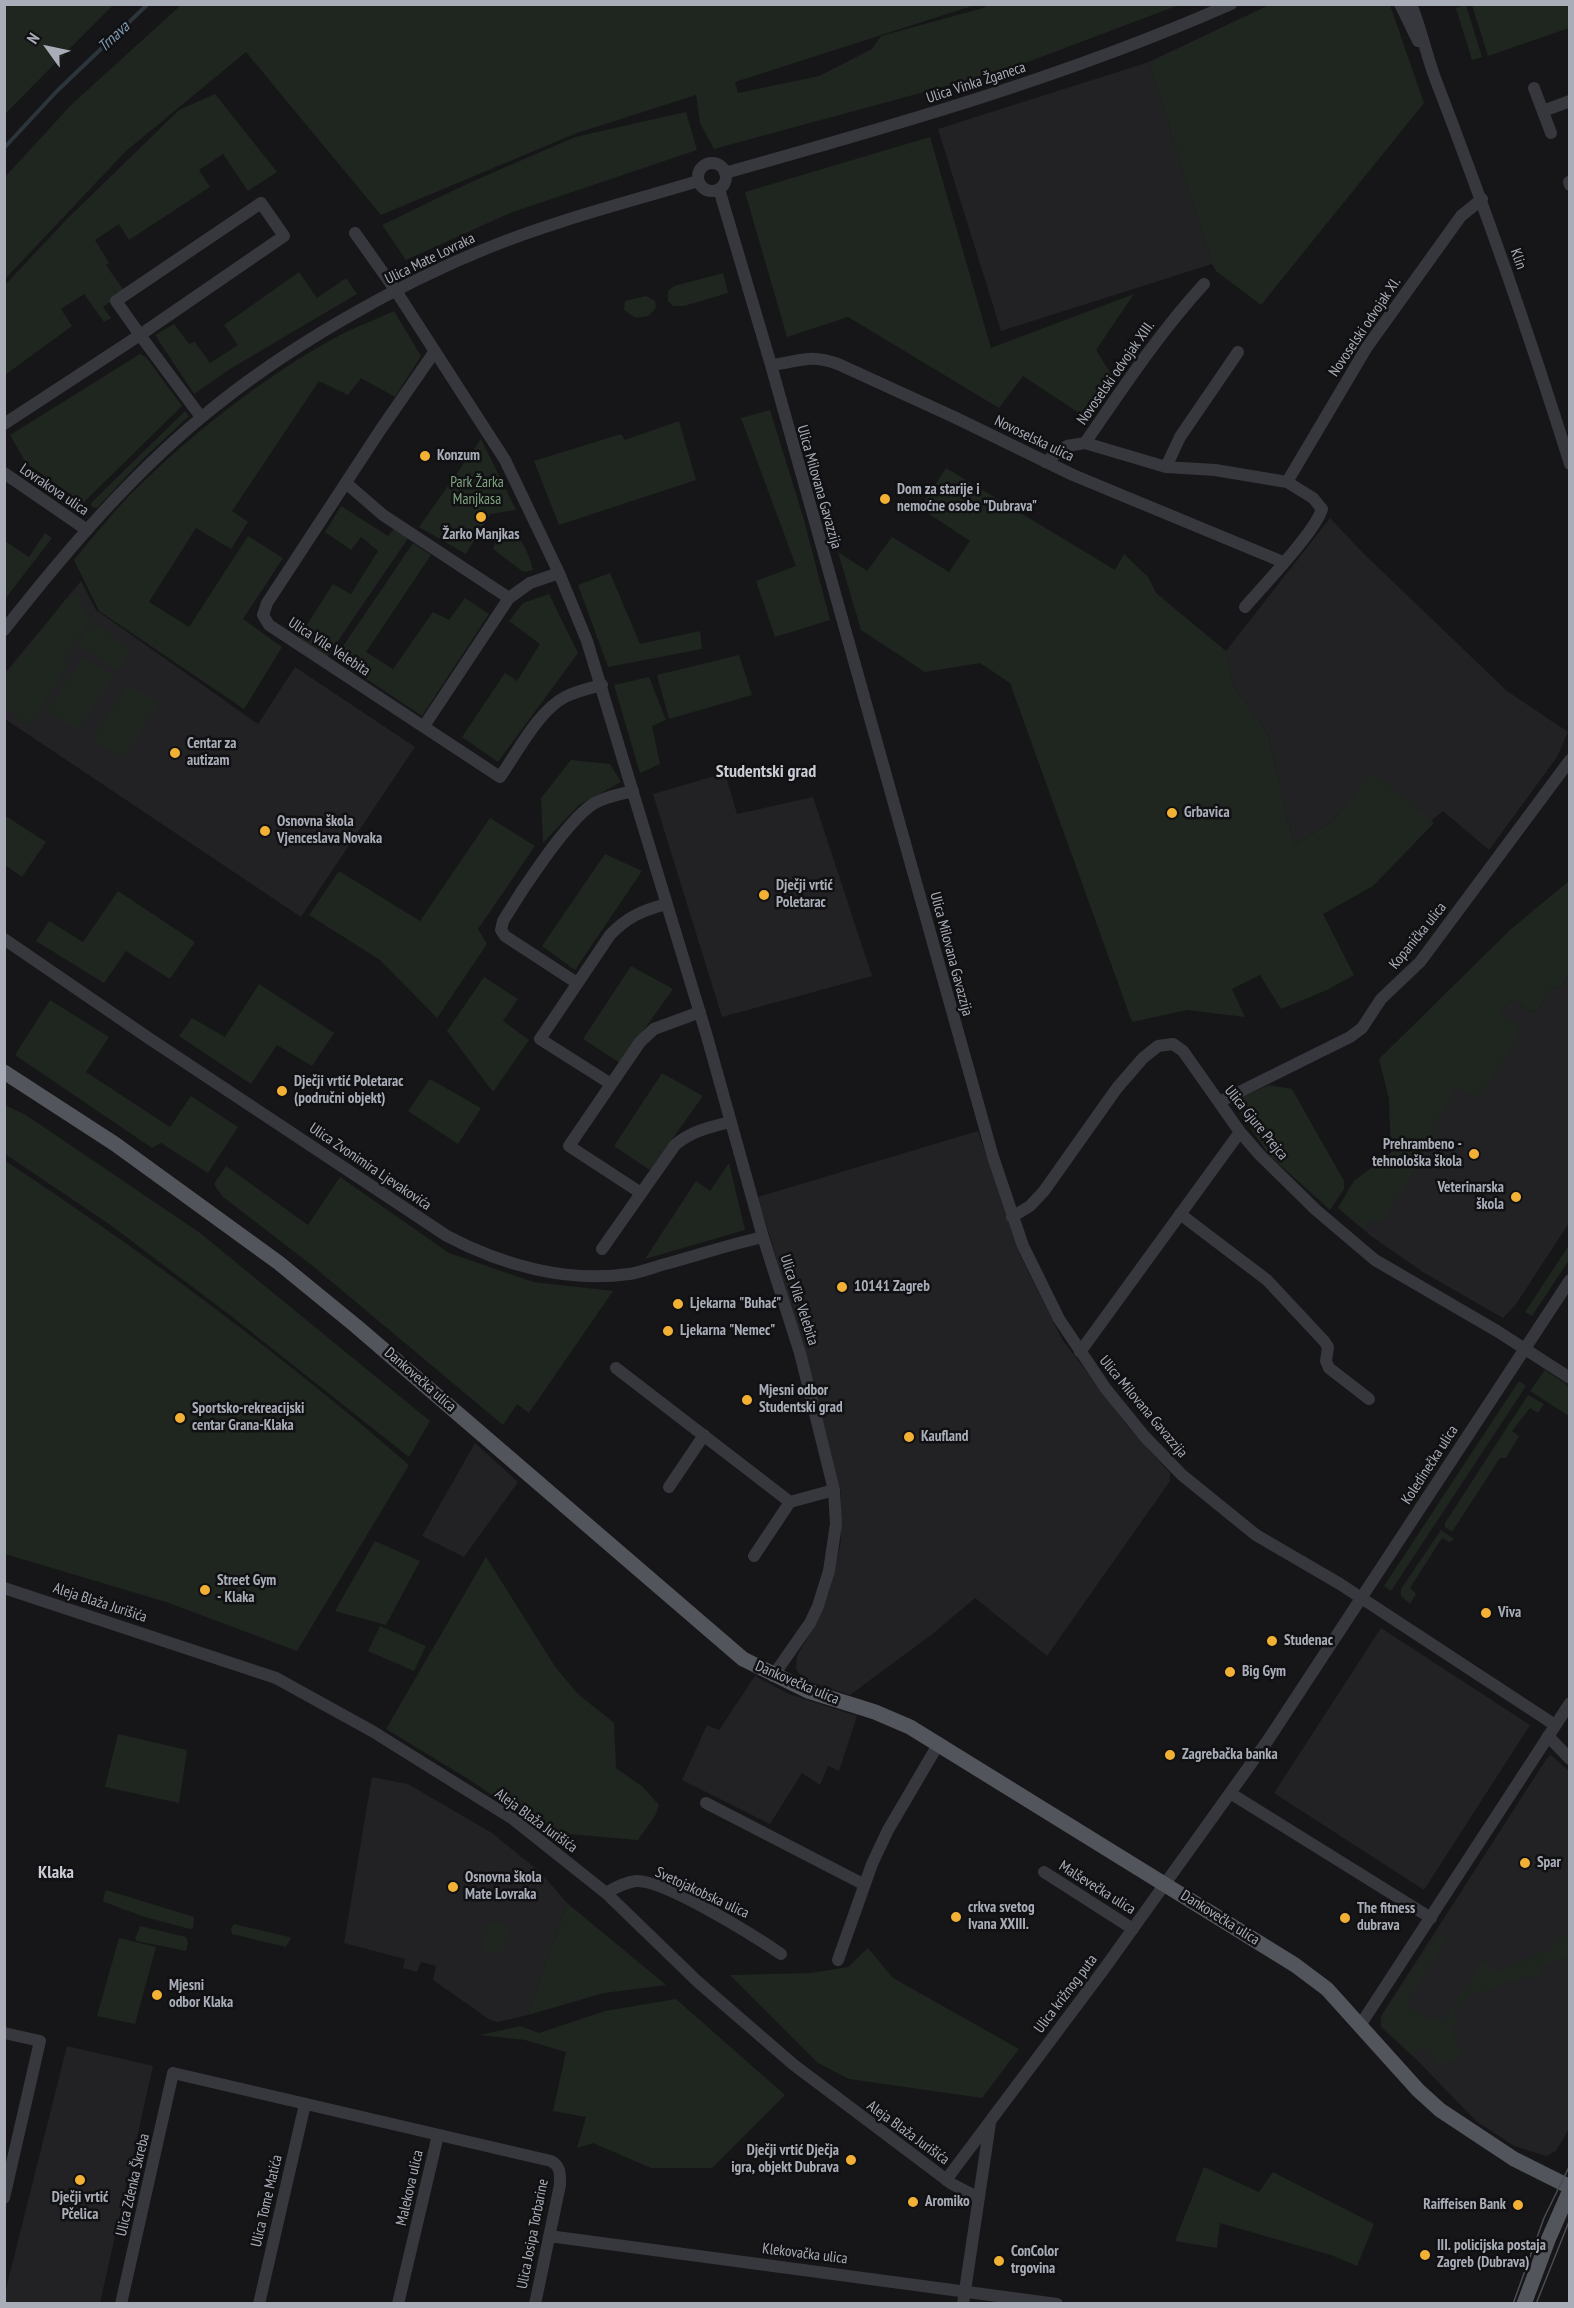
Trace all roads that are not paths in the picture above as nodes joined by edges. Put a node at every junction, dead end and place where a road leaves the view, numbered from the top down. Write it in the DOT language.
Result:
graph roads {
  1 [pos="1231,4"];
  2 [pos="1400,4"];
  3 [pos="1412,4"];
  4 [pos="1431,66"];
  5 [pos="1534,88"];
  6 [pos="1569,101"];
  7 [pos="1543,111"];
  8 [pos="1551,133"];
  9 [pos="725,173"];
  10 [pos="698,181"];
  11 [pos="719,189"];
  12 [pos="1482,199"];
  13 [pos="355,233"];
  14 [pos="1204,284"];
  15 [pos="396,291"];
  16 [pos="140,335"];
  17 [pos="435,351"];
  18 [pos="1238,352"];
  19 [pos="771,365"];
  20 [pos="201,417"];
  21 [pos="4,424"];
  22 [pos="1085,443"];
  23 [pos="1045,462"];
  24 [pos="1569,464"];
  25 [pos="1166,467"];
  26 [pos="4,473"];
  27 [pos="1287,482"];
  28 [pos="346,483"];
  29 [pos="87,530"];
  30 [pos="1283,562"];
  31 [pos="559,573"];
  32 [pos="509,598"];
  33 [pos="1245,607"];
  34 [pos="4,630"];
  35 [pos="602,685"];
  36 [pos="424,726"];
  37 [pos="1569,760"];
  38 [pos="633,791"];
  39 [pos="667,904"];
  40 [pos="4,939"];
  41 [pos="577,983"];
  42 [pos="700,1012"];
  43 [pos="4,1072"];
  44 [pos="611,1084"];
  45 [pos="1219,1102"];
  46 [pos="730,1122"];
  47 [pos="1240,1131"];
  48 [pos="641,1193"];
  49 [pos="1180,1214"];
  50 [pos="1012,1217"];
  51 [pos="763,1237"];
  52 [pos="602,1249"];
  53 [pos="1569,1280"];
  54 [pos="1524,1348"];
  55 [pos="1080,1352"];
  56 [pos="616,1368"];
  57 [pos="1569,1378"];
  58 [pos="1369,1399"];
  59 [pos="704,1435"];
  60 [pos="669,1488"];
  61 [pos="834,1490"];
  62 [pos="790,1502"];
  63 [pos="754,1556"];
  64 [pos="4,1588"];
  65 [pos="1361,1599"];
  66 [pos="773,1676"];
  67 [pos="1569,1703"];
  68 [pos="1555,1725"];
  69 [pos="1548,1736"];
  70 [pos="939,1743"];
  71 [pos="1569,1759"];
  72 [pos="1230,1793"];
  73 [pos="706,1803"];
  74 [pos="1044,1872"];
  75 [pos="864,1884"];
  76 [pos="1165,1884"];
  77 [pos="606,1893"];
  78 [pos="1431,1918"];
  79 [pos="1133,1929"];
  80 [pos="781,1954"];
  81 [pos="838,1960"];
  82 [pos="1360,2024"];
  83 [pos="4,2033"];
  84 [pos="305,2104"];
  85 [pos="990,2122"];
  86 [pos="438,2135"];
  87 [pos="559,2170"];
  88 [pos="946,2180"];
  89 [pos="1569,2189"];
  90 [pos="4,2198"];
  91 [pos="979,2198"];
  92 [pos="549,2236"];
  93 [pos="964,2290"];
  94 [pos="121,2304"];
  95 [pos="259,2304"];
  96 [pos="398,2304"];
  97 [pos="535,2304"];
  98 [pos="963,2304"];
  99 [pos="1058,2304"];
  100 [pos="1524,2304"];
  1 -- 9 [label="street, Ulica Vinka Žganeca"];
  2 -- 4 [label="street, Klin"];
  3 -- 4 [label="street, Klin"];
  4 -- 12 [label="street, Klin"];
  5 -- 7 [label="street"];
  6 -- 7 [label="street"];
  7 -- 8 [label="street"];
  9 -- 10 [label="street, Ulica Vinka Žganeca"];
  9 -- 11 [label="street"];
  10 -- 11 [label="street"];
  10 -- 15 [label="street, Ulica Mate Lovraka"];
  11 -- 19 [label="street, Ulica Milovana Gavazzija"];
  12 -- 24 [label="street, Klin"];
  12 -- 27 [label="street, Novoselski odvojak XI."];
  13 -- 15 [label="street, Ulica Vile Velebita"];
  14 -- 22 [label="street, Novoselski odvojak XIII."];
  15 -- 17 [label="street, Ulica Vile Velebita"];
  15 -- 20 [label="street, Ulica Mate Lovraka"];
  16 -- 16 [label="street"];
  16 -- 20 [label="street"];
  16 -- 21 [label="street"];
  17 -- 28 [label="street, Ulica Vile Velebita"];
  17 -- 31 [label="street, Ulica Vile Velebita"];
  18 -- 25 [label="street"];
  19 -- 23 [label="street, Novoselska ulica"];
  19 -- 50 [label="street, Ulica Milovana Gavazzija"];
  20 -- 29 [label="street, Ulica Mate Lovraka"];
  22 -- 23 [label="street"];
  22 -- 25 [label="street, Novoselski odvojak XIII."];
  23 -- 30 [label="street, Novoselska ulica"];
  25 -- 27 [label="street, Novoselski odvojak XIII."];
  26 -- 29 [label="street, Lovrakova ulica"];
  27 -- 30 [label="street"];
  28 -- 32 [label="street"];
  28 -- 36 [label="street, Ulica Vile Velebita"];
  29 -- 34 [label="street, Ulica Mate Lovraka"];
  30 -- 33 [label="street"];
  31 -- 32 [label="street"];
  31 -- 35 [label="street, Ulica Vile Velebita"];
  32 -- 36 [label="street"];
  35 -- 36 [label="street, Ulica Vile Velebita"];
  35 -- 38 [label="street, Ulica Vile Velebita"];
  37 -- 45 [label="street, Kopanička ulica"];
  38 -- 39 [label="street, Ulica Vile Velebita"];
  38 -- 41 [label="street"];
  39 -- 41 [label="street"];
  39 -- 42 [label="street, Ulica Vile Velebita"];
  40 -- 51 [label="street, Ulica Zvonimira Ljevakovića"];
  41 -- 44 [label="street"];
  42 -- 44 [label="street"];
  42 -- 46 [label="street, Ulica Vile Velebita"];
  43 -- 66 [label="main road, Dankovečka ulica"];
  44 -- 48 [label="street"];
  45 -- 47 [label="street, Ulica Gjure Prejca"];
  45 -- 50 [label="street, Ulica Gjure Prejca"];
  46 -- 48 [label="street"];
  46 -- 51 [label="street, Ulica Vile Velebita"];
  47 -- 49 [label="street"];
  47 -- 54 [label="street, Ulica Gjure Prejca"];
  48 -- 52 [label="street"];
  49 -- 55 [label="street"];
  49 -- 58 [label="street"];
  50 -- 55 [label="street, Ulica Milovana Gavazzija"];
  51 -- 61 [label="street, Ulica Vile Velebita"];
  53 -- 54 [label="street, Koledinečka ulica"];
  54 -- 57 [label="street"];
  54 -- 65 [label="street, Koledinečka ulica"];
  55 -- 65 [label="street, Ulica Milovana Gavazzija"];
  56 -- 59 [label="street"];
  59 -- 60 [label="street"];
  59 -- 62 [label="street"];
  61 -- 62 [label="street"];
  61 -- 66 [label="street, Ulica Vile Velebita"];
  62 -- 63 [label="street"];
  64 -- 77 [label="street, Aleja Blaža Jurišića"];
  65 -- 68 [label="street"];
  65 -- 72 [label="street, Koledinečka ulica"];
  66 -- 70 [label="main road, Dankovečka ulica"];
  67 -- 68 [label="street"];
  68 -- 69 [label="street"];
  69 -- 71 [label="street"];
  69 -- 78 [label="street"];
  70 -- 75 [label="street"];
  70 -- 76 [label="main road, Dankovečka ulica"];
  72 -- 76 [label="street, Koledinečka ulica"];
  72 -- 78 [label="street"];
  73 -- 75 [label="street"];
  74 -- 79 [label="street, Malševečka ulica"];
  75 -- 81 [label="street"];
  76 -- 79 [label="street, Ulica križnog puta"];
  76 -- 82 [label="main road, Dankovečka ulica"];
  77 -- 80 [label="street, Svetojakobska ulica"];
  77 -- 88 [label="street, Aleja Blaža Jurišića"];
  78 -- 82 [label="street"];
  79 -- 85 [label="street, Ulica križnog puta"];
  82 -- 89 [label="main road, Dankovečka ulica"];
  83 -- 90 [label="street"];
  84 -- 86 [label="street"];
  84 -- 94 [label="street, Ulica Zdenka Škreba"];
  84 -- 95 [label="street, Ulica Tome Matića"];
  85 -- 88 [label="street, Ulica križnog puta"];
  85 -- 91 [label="street, Ulica križnog puta"];
  86 -- 87 [label="street, Malekova ulica"];
  86 -- 96 [label="street, Malekova ulica"];
  87 -- 92 [label="street, Ulica Josipa Torbarine"];
  88 -- 91 [label="street, Aleja Blaža Jurišića"];
  89 -- 100 [label="main road"];
  91 -- 93 [label="street, Ulica križnog puta"];
  92 -- 93 [label="street, Klekovačka ulica"];
  92 -- 97 [label="street, Ulica Josipa Torbarine"];
  93 -- 98 [label="street, Ulica križnog puta"];
  93 -- 99 [label="street, Klekovačka ulica"];
}
